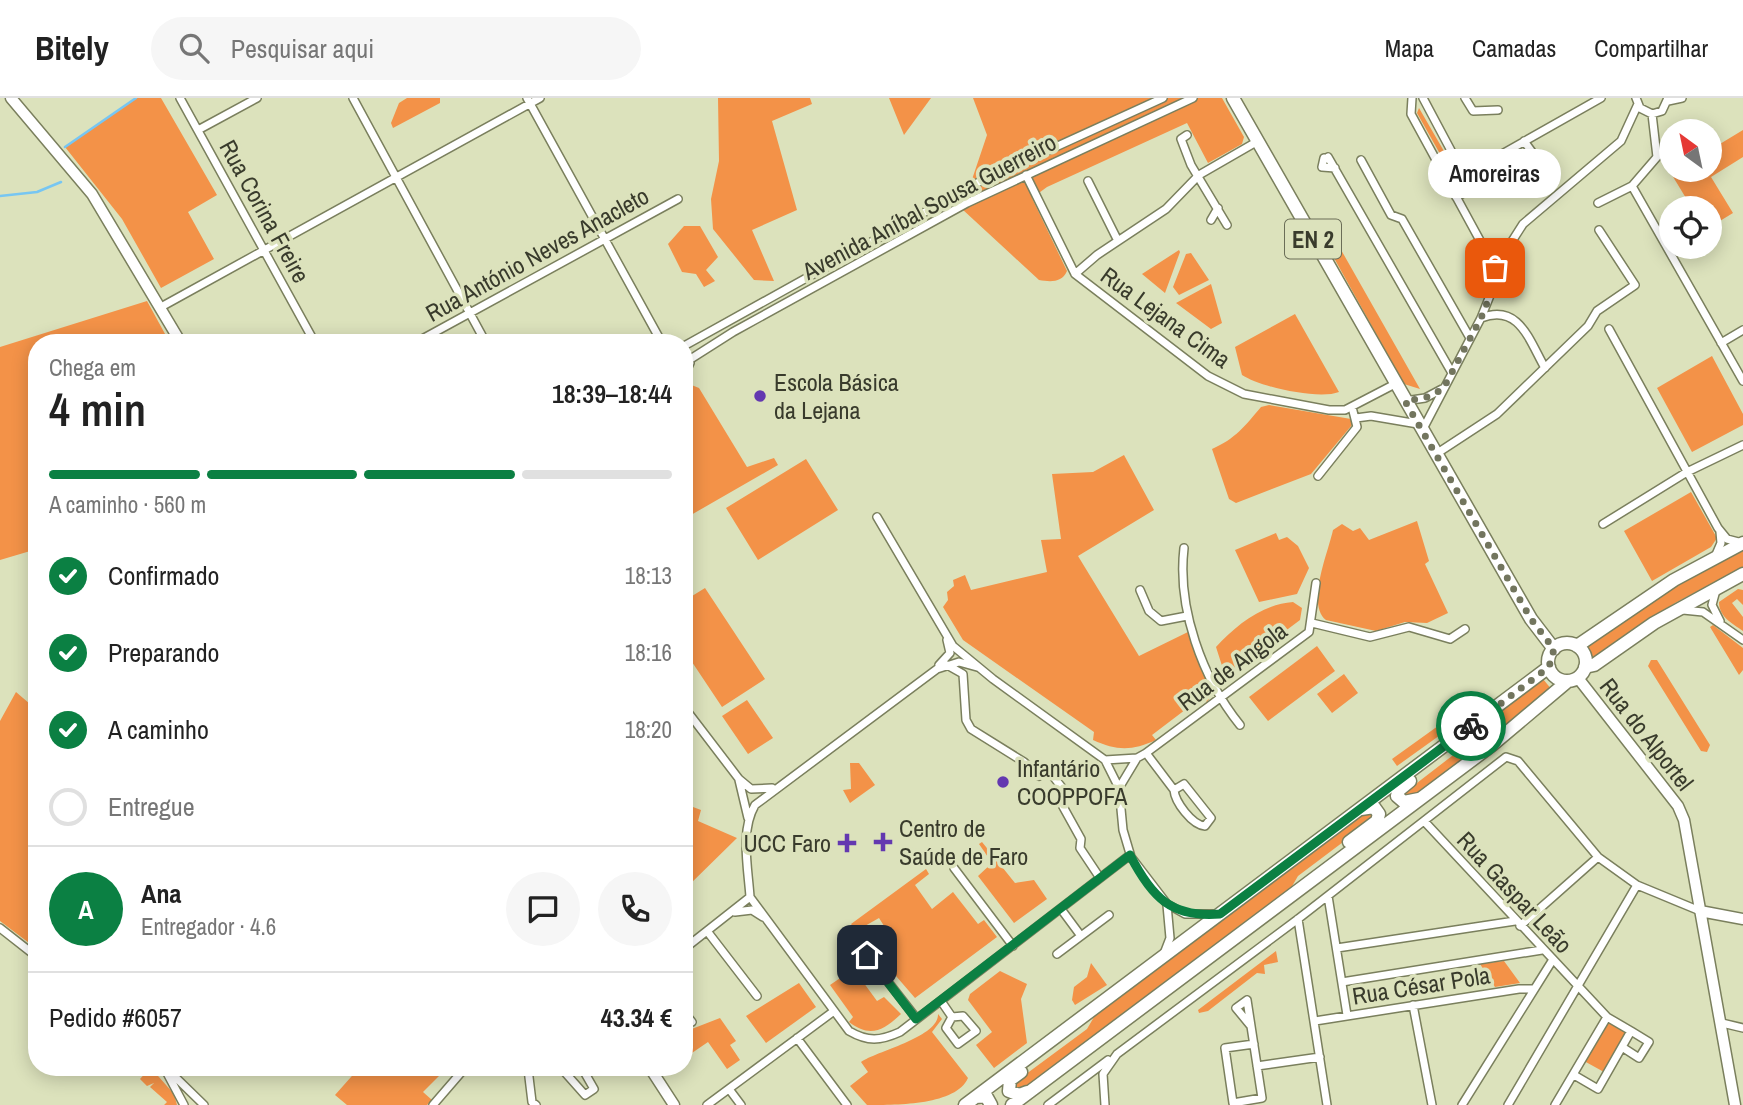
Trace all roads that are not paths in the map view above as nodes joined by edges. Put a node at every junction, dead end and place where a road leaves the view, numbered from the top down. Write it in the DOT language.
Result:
graph roads {
  1 [pos="11,98"];
  2 [pos="180,98"];
  3 [pos="257,98"];
  4 [pos="353,98"];
  5 [pos="540,98"];
  6 [pos="1163,98"];
  7 [pos="1193,98"];
  8 [pos="1233,98"];
  9 [pos="1246,98"];
  10 [pos="1412,98"];
  11 [pos="1423,98"];
  12 [pos="1465,98"];
  13 [pos="1601,98"];
  14 [pos="1682,98"];
  15 [pos="1668,99"];
  16 [pos="528,101"];
  17 [pos="1637,101"];
  18 [pos="1498,110"];
  19 [pos="1653,114"];
  20 [pos="1244,116"];
  21 [pos="198,130"];
  22 [pos="1187,135"];
  23 [pos="1258,141"];
  24 [pos="1524,141"];
  25 [pos="1326,157"];
  26 [pos="1361,160"];
  27 [pos="1026,175"];
  28 [pos="1199,175"];
  29 [pos="1465,175"];
  30 [pos="396,178"];
  31 [pos="1088,181"];
  32 [pos="1449,184"];
  33 [pos="1632,186"];
  34 [pos="1456,197"];
  35 [pos="678,199"];
  36 [pos="1598,203"];
  37 [pos="1218,207"];
  38 [pos="1211,220"];
  39 [pos="1227,225"];
  40 [pos="1599,230"];
  41 [pos="604,239"];
  42 [pos="1118,242"];
  43 [pos="264,250"];
  44 [pos="1495,268"];
  45 [pos="1075,274"];
  46 [pos="161,307"];
  47 [pos="470,313"];
  48 [pos="1481,318"];
  49 [pos="1609,329"];
  50 [pos="1743,330"];
  51 [pos="176,334"];
  52 [pos="310,334"];
  53 [pos="432,334"];
  54 [pos="481,334"];
  55 [pos="657,334"];
  56 [pos="1470,338"];
  57 [pos="693,343"];
  58 [pos="1721,343"];
  59 [pos="693,358"];
  60 [pos="1545,368"];
  61 [pos="1452,373"];
  62 [pos="1743,381"];
  63 [pos="1395,384"];
  64 [pos="1443,389"];
  65 [pos="1405,401"];
  66 [pos="1352,407"];
  67 [pos="1356,418"];
  68 [pos="1420,427"];
  69 [pos="1743,444"];
  70 [pos="1436,455"];
  71 [pos="1687,472"];
  72 [pos="1318,476"];
  73 [pos="877,517"];
  74 [pos="1603,524"];
  75 [pos="1718,528"];
  76 [pos="1743,543"];
  77 [pos="1184,548"];
  78 [pos="1715,557"];
  79 [pos="1743,574"];
  80 [pos="1316,583"];
  81 [pos="1719,586"];
  82 [pos="1140,590"];
  83 [pos="1673,611"];
  84 [pos="1187,616"];
  85 [pos="1312,623"];
  86 [pos="1724,627"];
  87 [pos="1465,629"];
  88 [pos="946,634"];
  89 [pos="1743,640"];
  90 [pos="1577,646"];
  91 [pos="1554,649"];
  92 [pos="1549,667"];
  93 [pos="937,668"];
  94 [pos="981,668"];
  95 [pos="1577,675"];
  96 [pos="963,680"];
  97 [pos="1220,700"];
  98 [pos="693,719"];
  99 [pos="1480,719"];
  100 [pos="1240,725"];
  101 [pos="1146,753"];
  102 [pos="1137,758"];
  103 [pos="1105,760"];
  104 [pos="739,779"];
  105 [pos="776,788"];
  106 [pos="1119,788"];
  107 [pos="754,790"];
  108 [pos="1174,790"];
  109 [pos="1422,798"];
  110 [pos="746,802"];
  111 [pos="758,803"];
  112 [pos="1360,810"];
  113 [pos="748,817"];
  114 [pos="1424,821"];
  115 [pos="1130,855"];
  116 [pos="1598,857"];
  117 [pos="954,868"];
  118 [pos="1100,878"];
  119 [pos="1637,885"];
  120 [pos="1302,888"];
  121 [pos="1328,896"];
  122 [pos="750,897"];
  123 [pos="1167,905"];
  124 [pos="1061,909"];
  125 [pos="1700,911"];
  126 [pos="731,914"];
  127 [pos="1220,914"];
  128 [pos="1109,915"];
  129 [pos="766,919"];
  130 [pos="1298,919"];
  131 [pos="1743,919"];
  132 [pos="1517,923"];
  133 [pos="0,928"];
  134 [pos="707,931"];
  135 [pos="1081,936"];
  136 [pos="693,941"];
  137 [pos="1013,946"];
  138 [pos="854,948"];
  139 [pos="1336,948"];
  140 [pos="28,950"];
  141 [pos="1542,950"];
  142 [pos="1057,954"];
  143 [pos="1552,961"];
  144 [pos="1157,962"];
  145 [pos="1342,982"];
  146 [pos="1534,989"];
  147 [pos="1578,989"];
  148 [pos="757,996"];
  149 [pos="941,1001"];
  150 [pos="1413,1005"];
  151 [pos="834,1011"];
  152 [pos="1347,1015"];
  153 [pos="953,1017"];
  154 [pos="1607,1017"];
  155 [pos="1080,1018"];
  156 [pos="916,1019"];
  157 [pos="1315,1021"];
  158 [pos="1722,1023"];
  159 [pos="1251,1025"];
  160 [pos="1743,1028"];
  161 [pos="1631,1031"];
  162 [pos="797,1038"];
  163 [pos="1254,1044"];
  164 [pos="1622,1047"];
  165 [pos="1117,1054"];
  166 [pos="1320,1057"];
  167 [pos="1257,1066"];
  168 [pos="1574,1075"];
  169 [pos="169,1076"];
  170 [pos="172,1076"];
  171 [pos="458,1076"];
  172 [pos="529,1076"];
  173 [pos="568,1076"];
  174 [pos="587,1076"];
  175 [pos="655,1076"];
  176 [pos="1084,1078"];
  177 [pos="1103,1087"];
  178 [pos="729,1089"];
  179 [pos="1031,1091"];
  180 [pos="971,1101"];
  181 [pos="184,1105"];
  182 [pos="204,1105"];
  183 [pos="433,1105"];
  184 [pos="536,1105"];
  185 [pos="674,1105"];
  186 [pos="707,1105"];
  187 [pos="741,1105"];
  188 [pos="847,1105"];
  189 [pos="991,1105"];
  190 [pos="1012,1105"];
  191 [pos="1048,1105"];
  192 [pos="1105,1105"];
  193 [pos="1327,1105"];
  194 [pos="1432,1105"];
  195 [pos="1462,1105"];
  196 [pos="1508,1105"];
  197 [pos="1555,1105"];
  198 [pos="1734,1105"];
  1 -- 46 [label="street"];
  2 -- 21 [label="street, Rua Corina Freire"];
  3 -- 21 [label="street"];
  4 -- 30 [label="street"];
  5 -- 16 [label="street"];
  6 -- 57 [label="street, Avenida Aníbal Sousa Guerreiro"];
  7 -- 27 [label="street, Avenida Aníbal Sousa Guerreiro"];
  8 -- 20 [label="main road, EN 2"];
  9 -- 20 [label="main road"];
  10 -- 32 [label="street"];
  11 -- 29 [label="street"];
  12 -- 18 [label="street"];
  13 -- 24 [label="street"];
  14 -- 15 [label="street"];
  15 -- 19 [label="street"];
  16 -- 30 [label="street"];
  16 -- 41 [label="street"];
  17 -- 19 [label="street"];
  17 -- 44 [label="street"];
  19 -- 33 [label="street"];
  20 -- 23 [label="main road, EN 2"];
  21 -- 43 [label="street, Rua Corina Freire"];
  22 -- 28 [label="street"];
  23 -- 28 [label="street"];
  23 -- 63 [label="main road, EN 2"];
  24 -- 29 [label="street"];
  24 -- 34 [label="street"];
  25 -- 61 [label="street"];
  26 -- 56 [label="street"];
  27 -- 45 [label="street"];
  27 -- 59 [label="street, Avenida Aníbal Sousa Guerreiro"];
  28 -- 37 [label="street"];
  28 -- 42 [label="street"];
  29 -- 32 [label="street"];
  30 -- 43 [label="street"];
  30 -- 47 [label="street"];
  31 -- 42 [label="street"];
  32 -- 34 [label="street"];
  33 -- 36 [label="street"];
  33 -- 58 [label="street"];
  34 -- 44 [label="street"];
  35 -- 41 [label="street, Rua António Neves Anacleto"];
  37 -- 38 [label="street"];
  37 -- 39 [label="street"];
  40 -- 60 [label="street"];
  41 -- 47 [label="street, Rua António Neves Anacleto"];
  41 -- 55 [label="street"];
  42 -- 45 [label="street"];
  43 -- 46 [label="street"];
  43 -- 52 [label="street, Rua Corina Freire"];
  44 -- 48 [label="street"];
  45 -- 66 [label="street, Rua Lejana Cima"];
  46 -- 51 [label="street"];
  47 -- 53 [label="street, Rua António Neves Anacleto"];
  47 -- 54 [label="street"];
  48 -- 56 [label="street"];
  48 -- 60 [label="street"];
  49 -- 71 [label="street"];
  50 -- 58 [label="street"];
  56 -- 61 [label="street"];
  58 -- 62 [label="street"];
  60 -- 70 [label="street"];
  61 -- 64 [label="street"];
  63 -- 65 [label="main road, EN 2"];
  63 -- 66 [label="street, Rua Lejana Cima"];
  64 -- 65 [label="street"];
  64 -- 68 [label="street"];
  65 -- 68 [label="main road, EN 2"];
  66 -- 67 [label="street"];
  67 -- 68 [label="street"];
  67 -- 72 [label="street"];
  68 -- 70 [label="main road, EN 2"];
  69 -- 71 [label="street"];
  70 -- 91 [label="main road, EN 2"];
  71 -- 74 [label="street"];
  71 -- 75 [label="street"];
  73 -- 88 [label="street"];
  75 -- 76 [label="street"];
  75 -- 78 [label="street"];
  76 -- 78 [label="main road"];
  77 -- 84 [label="street"];
  78 -- 90 [label="main road"];
  79 -- 81 [label="main road"];
  80 -- 85 [label="street, Rua de Angola"];
  81 -- 83 [label="main road"];
  81 -- 86 [label="street"];
  82 -- 84 [label="street"];
  83 -- 86 [label="street"];
  83 -- 95 [label="main road"];
  84 -- 97 [label="street"];
  85 -- 87 [label="street"];
  85 -- 97 [label="street, Rua de Angola"];
  86 -- 89 [label="street"];
  88 -- 93 [label="street"];
  88 -- 94 [label="street"];
  90 -- 91 [label="main road"];
  90 -- 95 [label="main road"];
  91 -- 92 [label="main road"];
  92 -- 95 [label="main road"];
  92 -- 99 [label="main road"];
  93 -- 94 [label="street"];
  93 -- 96 [label="street"];
  93 -- 105 [label="street"];
  94 -- 96 [label="street"];
  94 -- 103 [label="street"];
  95 -- 109 [label="main road"];
  95 -- 125 [label="street, Rua do Alportel"];
  96 -- 118 [label="street"];
  97 -- 100 [label="street"];
  97 -- 101 [label="street, Rua de Angola"];
  98 -- 104 [label="street"];
  99 -- 109 [label="main road"];
  99 -- 112 [label="main road"];
  101 -- 102 [label="street, Rua de Angola"];
  101 -- 108 [label="street"];
  102 -- 103 [label="street, Rua de Angola"];
  102 -- 106 [label="street, Rua de Angola"];
  103 -- 106 [label="street"];
  104 -- 107 [label="street"];
  104 -- 110 [label="street"];
  105 -- 107 [label="street"];
  105 -- 111 [label="street"];
  106 -- 115 [label="street"];
  107 -- 111 [label="street"];
  108 -- 108 [label="street"];
  109 -- 120 [label="main road"];
  110 -- 111 [label="street"];
  110 -- 113 [label="street"];
  111 -- 113 [label="street"];
  112 -- 120 [label="main road"];
  112 -- 127 [label="main road"];
  113 -- 122 [label="street"];
  114 -- 116 [label="street"];
  114 -- 121 [label="street"];
  114 -- 132 [label="street, Rua Gaspar Leão"];
  115 -- 118 [label="street"];
  115 -- 123 [label="street"];
  116 -- 119 [label="street"];
  116 -- 132 [label="street"];
  117 -- 137 [label="street"];
  118 -- 124 [label="street"];
  119 -- 125 [label="street"];
  119 -- 147 [label="street"];
  120 -- 179 [label="main road"];
  121 -- 130 [label="street"];
  121 -- 139 [label="street"];
  122 -- 126 [label="street"];
  122 -- 129 [label="street"];
  123 -- 127 [label="street"];
  123 -- 144 [label="street"];
  124 -- 135 [label="street"];
  124 -- 137 [label="street"];
  125 -- 131 [label="street"];
  125 -- 158 [label="street, Rua do Alportel"];
  126 -- 129 [label="street"];
  126 -- 134 [label="street"];
  127 -- 144 [label="main road"];
  128 -- 135 [label="street"];
  129 -- 151 [label="street"];
  130 -- 157 [label="street"];
  130 -- 165 [label="street"];
  132 -- 139 [label="street"];
  132 -- 141 [label="street, Rua Gaspar Leão"];
  133 -- 140 [label="street"];
  134 -- 136 [label="street"];
  134 -- 148 [label="street"];
  135 -- 142 [label="street"];
  137 -- 149 [label="street"];
  138 -- 156 [label="street"];
  139 -- 145 [label="street"];
  141 -- 143 [label="street, Rua Gaspar Leão"];
  141 -- 145 [label="street"];
  143 -- 146 [label="street"];
  143 -- 147 [label="street, Rua Gaspar Leão"];
  144 -- 155 [label="main road"];
  145 -- 152 [label="street"];
  146 -- 150 [label="street, Rua César Pola"];
  146 -- 195 [label="street"];
  147 -- 154 [label="street, Rua Gaspar Leão"];
  147 -- 196 [label="street"];
  149 -- 153 [label="street"];
  149 -- 156 [label="street"];
  150 -- 152 [label="street, Rua César Pola"];
  150 -- 194 [label="street"];
  151 -- 156 [label="street"];
  151 -- 162 [label="street"];
  152 -- 157 [label="street, Rua César Pola"];
  154 -- 161 [label="street, Rua Gaspar Leão"];
  154 -- 168 [label="street"];
  155 -- 179 [label="main road"];
  155 -- 180 [label="main road"];
  157 -- 166 [label="street"];
  158 -- 160 [label="street"];
  158 -- 198 [label="street, Rua do Alportel"];
  159 -- 163 [label="street"];
  161 -- 164 [label="street"];
  161 -- 164 [label="street"];
  162 -- 178 [label="street"];
  162 -- 188 [label="street"];
  163 -- 167 [label="street"];
  163 -- 167 [label="street"];
  164 -- 168 [label="street"];
  165 -- 176 [label="street"];
  165 -- 177 [label="street"];
  166 -- 167 [label="street"];
  166 -- 193 [label="street"];
  168 -- 197 [label="street"];
  169 -- 181 [label="street"];
  170 -- 182 [label="street"];
  171 -- 183 [label="street"];
  172 -- 184 [label="street"];
  173 -- 174 [label="street"];
  175 -- 185 [label="street"];
  176 -- 177 [label="street"];
  176 -- 191 [label="street"];
  177 -- 192 [label="street"];
  178 -- 186 [label="street"];
  178 -- 187 [label="street"];
  179 -- 190 [label="main road"];
  180 -- 189 [label="main road"];
}
